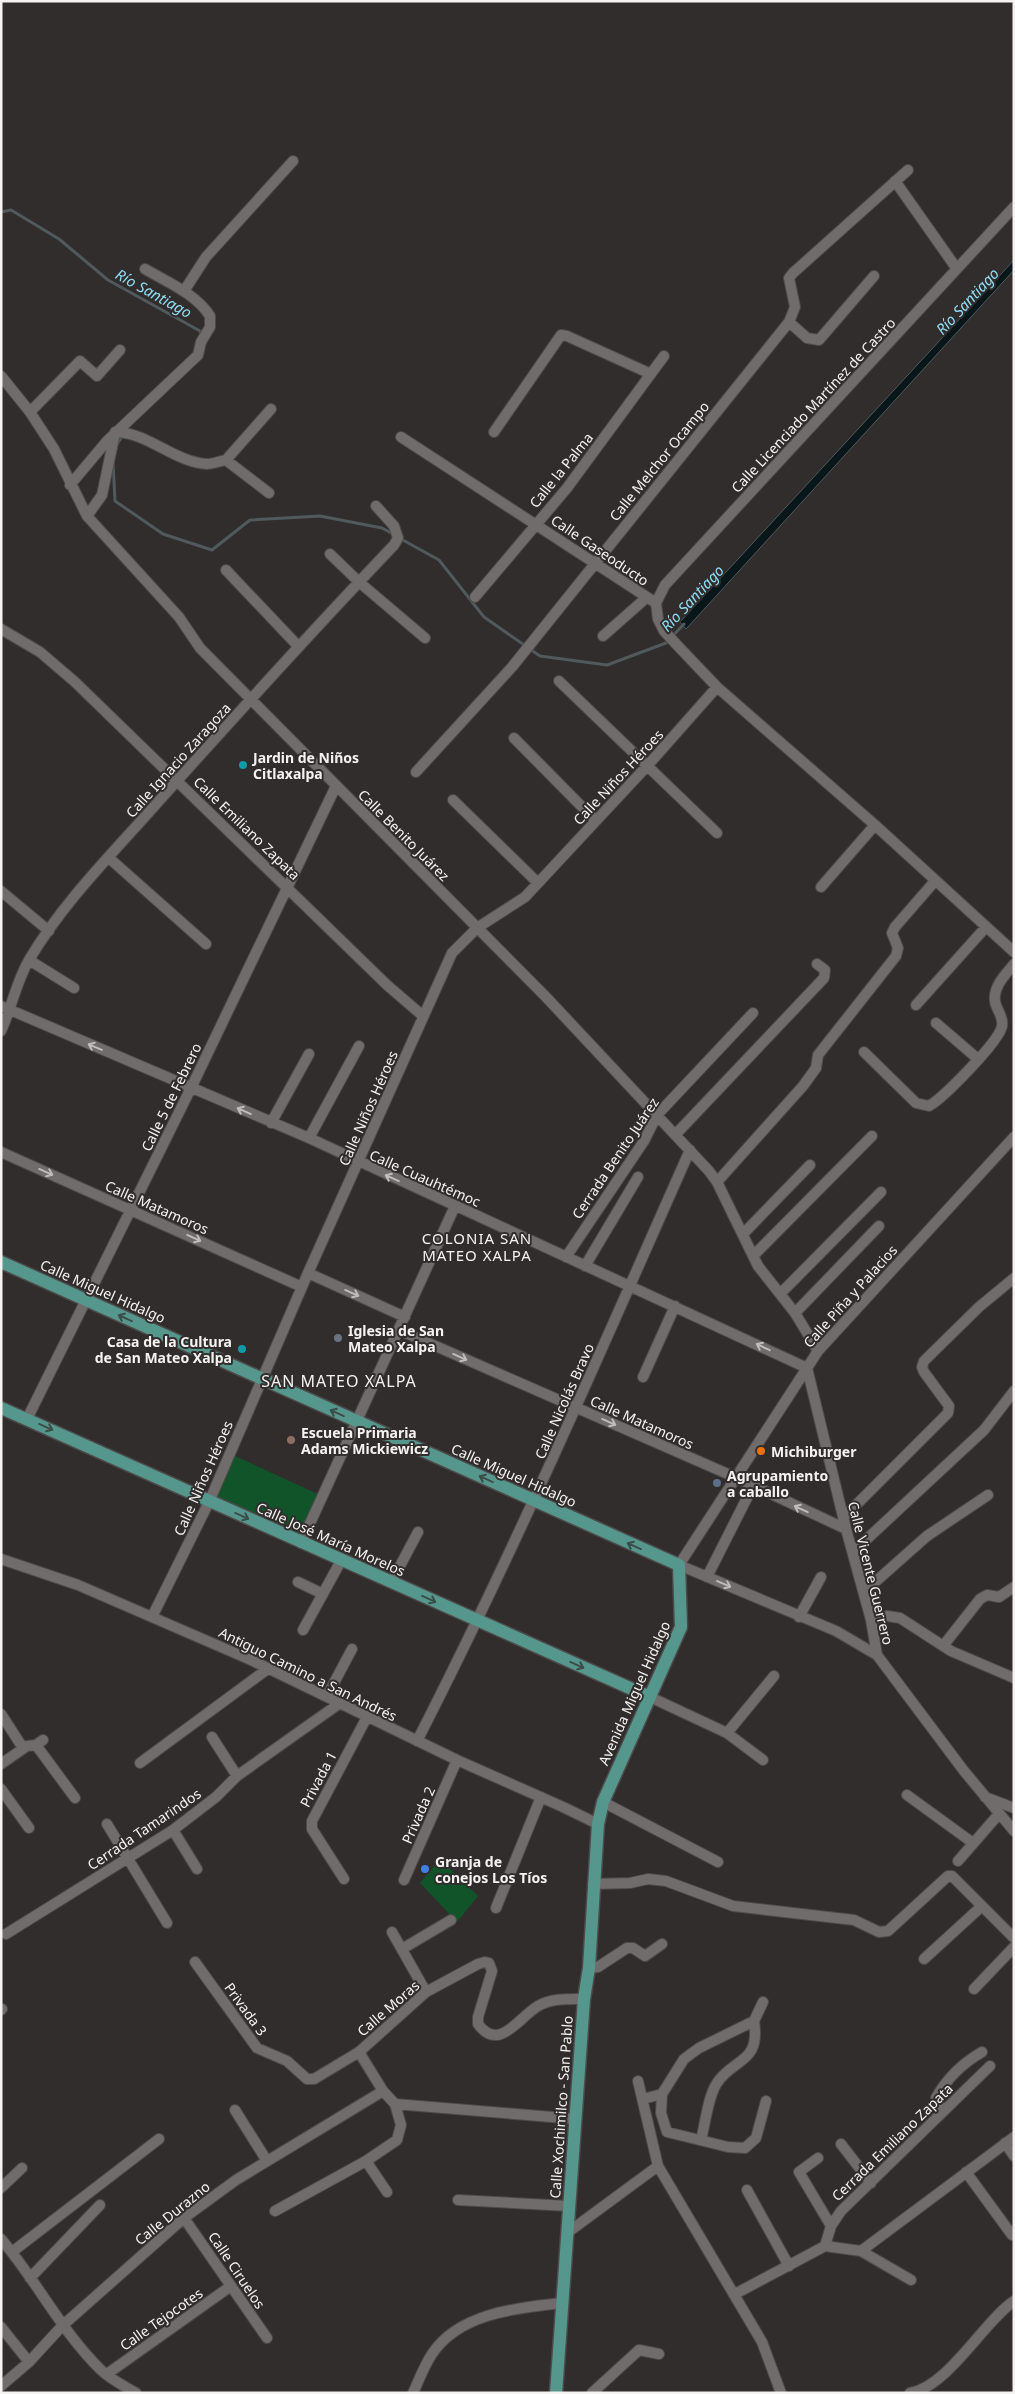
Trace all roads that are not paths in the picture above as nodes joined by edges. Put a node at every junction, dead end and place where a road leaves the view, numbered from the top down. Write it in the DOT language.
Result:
graph roads {
  1 [pos="293,161"];
  2 [pos="908,170"];
  3 [pos="895,180"];
  4 [pos="1014,207"];
  5 [pos="145,269"];
  6 [pos="957,269"];
  7 [pos="874,276"];
  8 [pos="184,291"];
  9 [pos="789,322"];
  10 [pos="120,350"];
  11 [pos="664,356"];
  12 [pos="651,374"];
  13 [pos="1,376"];
  14 [pos="271,410"];
  15 [pos="30,412"];
  16 [pos="494,432"];
  17 [pos="122,433"];
  18 [pos="401,437"];
  19 [pos="226,460"];
  20 [pos="70,485"];
  21 [pos="269,493"];
  22 [pos="376,506"];
  23 [pos="87,516"];
  24 [pos="536,523"];
  25 [pos="330,554"];
  26 [pos="595,562"];
  27 [pos="226,570"];
  28 [pos="359,582"];
  29 [pos="475,597"];
  30 [pos="646,598"];
  31 [pos="656,603"];
  32 [pos="1,629"];
  33 [pos="603,636"];
  34 [pos="425,638"];
  35 [pos="298,646"];
  36 [pos="559,682"];
  37 [pos="717,687"];
  38 [pos="250,699"];
  39 [pos="514,738"];
  40 [pos="648,765"];
  41 [pos="416,772"];
  42 [pos="178,780"];
  43 [pos="336,786"];
  44 [pos="454,800"];
  45 [pos="596,821"];
  46 [pos="875,825"];
  47 [pos="717,833"];
  48 [pos="109,858"];
  49 [pos="935,881"];
  50 [pos="538,883"];
  51 [pos="287,886"];
  52 [pos="821,887"];
  53 [pos="1,891"];
  54 [pos="986,927"];
  55 [pos="477,928"];
  56 [pos="48,931"];
  57 [pos="206,944"];
  58 [pos="1014,952"];
  59 [pos="29,960"];
  60 [pos="817,964"];
  61 [pos="1014,964"];
  62 [pos="74,988"];
  63 [pos="916,1005"];
  64 [pos="6,1008"];
  65 [pos="753,1013"];
  66 [pos="423,1016"];
  67 [pos="936,1022"];
  68 [pos="1,1030"];
  69 [pos="359,1046"];
  70 [pos="864,1052"];
  71 [pos="309,1054"];
  72 [pos="978,1059"];
  73 [pos="192,1088"];
  74 [pos="657,1115"];
  75 [pos="271,1123"];
  76 [pos="676,1134"];
  77 [pos="872,1136"];
  78 [pos="1014,1137"];
  79 [pos="309,1138"];
  80 [pos="690,1150"];
  81 [pos="1,1152"];
  82 [pos="358,1163"];
  83 [pos="810,1165"];
  84 [pos="638,1177"];
  85 [pos="717,1182"];
  86 [pos="881,1192"];
  87 [pos="455,1206"];
  88 [pos="130,1210"];
  89 [pos="879,1226"];
  90 [pos="743,1234"];
  91 [pos="753,1256"];
  92 [pos="566,1257"];
  93 [pos="1,1262"];
  94 [pos="585,1266"];
  95 [pos="308,1273"];
  96 [pos="1014,1278"];
  97 [pos="630,1285"];
  98 [pos="302,1286"];
  99 [pos="780,1294"];
  100 [pos="87,1300"];
  101 [pos="674,1306"];
  102 [pos="795,1313"];
  103 [pos="405,1317"];
  104 [pos="399,1330"];
  105 [pos="818,1351"];
  106 [pos="807,1368"];
  107 [pos="643,1377"];
  108 [pos="262,1380"];
  109 [pos="1014,1391"];
  110 [pos="1,1408"];
  111 [pos="576,1408"];
  112 [pos="27,1418"];
  113 [pos="357,1422"];
  114 [pos="737,1478"];
  115 [pos="753,1486"];
  116 [pos="988,1495"];
  117 [pos="535,1500"];
  118 [pos="209,1502"];
  119 [pos="843,1518"];
  120 [pos="846,1529"];
  121 [pos="418,1532"];
  122 [pos="301,1543"];
  123 [pos="853,1552"];
  124 [pos="1,1559"];
  125 [pos="342,1560"];
  126 [pos="679,1565"];
  127 [pos="707,1577"];
  128 [pos="821,1577"];
  129 [pos="392,1581"];
  130 [pos="298,1582"];
  131 [pos="862,1586"];
  132 [pos="1014,1587"];
  133 [pos="323,1594"];
  134 [pos="152,1617"];
  135 [pos="799,1617"];
  136 [pos="871,1620"];
  137 [pos="478,1622"];
  138 [pos="303,1630"];
  139 [pos="943,1646"];
  140 [pos="352,1649"];
  141 [pos="877,1655"];
  142 [pos="268,1668"];
  143 [pos="774,1676"];
  144 [pos="1014,1678"];
  145 [pos="327,1696"];
  146 [pos="650,1697"];
  147 [pos="340,1703"];
  148 [pos="1,1714"];
  149 [pos="367,1717"];
  150 [pos="727,1733"];
  151 [pos="212,1738"];
  152 [pos="417,1741"];
  153 [pos="23,1748"];
  154 [pos="457,1760"];
  155 [pos="763,1760"];
  156 [pos="140,1763"];
  157 [pos="1,1764"];
  158 [pos="237,1776"];
  159 [pos="1,1789"];
  160 [pos="907,1795"];
  161 [pos="541,1797"];
  162 [pos="985,1797"];
  163 [pos="75,1798"];
  164 [pos="603,1802"];
  165 [pos="1014,1808"];
  166 [pos="998,1815"];
  167 [pos="107,1824"];
  168 [pos="598,1824"];
  169 [pos="29,1828"];
  170 [pos="173,1830"];
  171 [pos="1014,1831"];
  172 [pos="973,1843"];
  173 [pos="128,1859"];
  174 [pos="958,1861"];
  175 [pos="718,1862"];
  176 [pos="197,1869"];
  177 [pos="344,1880"];
  178 [pos="404,1880"];
  179 [pos="593,1884"];
  180 [pos="982,1906"];
  181 [pos="496,1908"];
  182 [pos="451,1920"];
  183 [pos="167,1923"];
  184 [pos="392,1932"];
  185 [pos="6,1934"];
  186 [pos="1014,1938"];
  187 [pos="662,1944"];
  188 [pos="1014,1947"];
  189 [pos="402,1949"];
  190 [pos="924,1959"];
  191 [pos="195,1962"];
  192 [pos="589,1968"];
  193 [pos="974,1989"];
  194 [pos="426,1992"];
  195 [pos="584,1999"];
  196 [pos="763,2002"];
  197 [pos="754,2020"];
  198 [pos="360,2052"];
  199 [pos="982,2052"];
  200 [pos="990,2066"];
  201 [pos="638,2081"];
  202 [pos="382,2091"];
  203 [pos="662,2094"];
  204 [pos="643,2099"];
  205 [pos="766,2101"];
  206 [pos="395,2104"];
  207 [pos="235,2110"];
  208 [pos="943,2112"];
  209 [pos="576,2119"];
  210 [pos="1014,2137"];
  211 [pos="159,2139"];
  212 [pos="701,2140"];
  213 [pos="1005,2143"];
  214 [pos="841,2144"];
  215 [pos="1014,2156"];
  216 [pos="818,2158"];
  217 [pos="267,2161"];
  218 [pos="366,2161"];
  219 [pos="658,2166"];
  220 [pos="22,2168"];
  221 [pos="966,2172"];
  222 [pos="871,2183"];
  223 [pos="1,2188"];
  224 [pos="747,2190"];
  225 [pos="386,2192"];
  226 [pos="458,2200"];
  227 [pos="100,2205"];
  228 [pos="569,2206"];
  229 [pos="275,2211"];
  230 [pos="184,2218"];
  231 [pos="831,2226"];
  232 [pos="567,2233"];
  233 [pos="1012,2235"];
  234 [pos="1,2239"];
  235 [pos="825,2246"];
  236 [pos="861,2251"];
  237 [pos="12,2252"];
  238 [pos="789,2266"];
  239 [pos="30,2278"];
  240 [pos="911,2280"];
  241 [pos="231,2286"];
  242 [pos="736,2294"];
  243 [pos="1014,2301"];
  244 [pos="562,2303"];
  245 [pos="62,2326"];
  246 [pos="1,2328"];
  247 [pos="267,2338"];
  248 [pos="659,2354"];
  249 [pos="30,2362"];
  250 [pos="107,2374"];
  251 [pos="1,2386"];
  252 [pos="132,2392"];
  253 [pos="413,2393"];
  254 [pos="556,2393"];
  255 [pos="592,2393"];
  256 [pos="781,2393"];
  257 [pos="910,2393"];
  1 -- 8 [label="street"];
  2 -- 3 [label="street, Calle Melchor Ocampo"];
  3 -- 6 [label="street"];
  3 -- 9 [label="street, Calle Melchor Ocampo"];
  4 -- 6 [label="street, Calle Licenciado Martínez de Castro"];
  5 -- 8 [label="street"];
  6 -- 31 [label="street, Calle Licenciado Martínez de Castro"];
  7 -- 9 [label="street"];
  8 -- 17 [label="street"];
  9 -- 26 [label="street, Calle Melchor Ocampo"];
  10 -- 15 [label="street"];
  11 -- 12 [label="street, Calle la Palma"];
  12 -- 16 [label="street"];
  12 -- 24 [label="street, Calle la Palma"];
  13 -- 15 [label="street, Calle Benito Juárez"];
  14 -- 19 [label="street"];
  15 -- 20 [label="street, Calle Benito Juárez"];
  17 -- 19 [label="street"];
  17 -- 20 [label="street"];
  17 -- 23 [label="street"];
  18 -- 24 [label="street, Calle Gaseoducto"];
  19 -- 21 [label="street"];
  20 -- 23 [label="street, Calle Benito Juárez"];
  22 -- 28 [label="street, Calle Ignacio Zaragoza"];
  23 -- 38 [label="street, Calle Benito Juárez"];
  24 -- 26 [label="street, Calle Gaseoducto"];
  24 -- 29 [label="street, Calle la Palma"];
  25 -- 28 [label="street"];
  26 -- 30 [label="street, Calle Gaseoducto"];
  26 -- 41 [label="street, Calle Melchor Ocampo"];
  27 -- 35 [label="street"];
  28 -- 34 [label="street"];
  28 -- 35 [label="street, Calle Ignacio Zaragoza"];
  30 -- 31 [label="street, Calle Gaseoducto"];
  30 -- 33 [label="street"];
  31 -- 37 [label="street"];
  32 -- 42 [label="street, Calle Emiliano Zapata"];
  35 -- 38 [label="street, Calle Ignacio Zaragoza"];
  36 -- 40 [label="street"];
  37 -- 40 [label="street, Calle Niños Héroes"];
  37 -- 46 [label="street"];
  38 -- 42 [label="street, Calle Ignacio Zaragoza"];
  38 -- 43 [label="street, Calle Benito Juárez"];
  39 -- 45 [label="street"];
  40 -- 45 [label="street, Calle Niños Héroes"];
  40 -- 47 [label="street"];
  42 -- 48 [label="street, Calle Ignacio Zaragoza"];
  42 -- 51 [label="street, Calle Emiliano Zapata"];
  43 -- 51 [label="street, Calle 5 de Febrero"];
  43 -- 55 [label="street, Calle Benito Juárez"];
  44 -- 50 [label="street"];
  45 -- 50 [label="street, Calle Niños Héroes"];
  46 -- 49 [label="street"];
  46 -- 52 [label="street"];
  48 -- 56 [label="street, Calle Ignacio Zaragoza"];
  48 -- 57 [label="street"];
  49 -- 54 [label="street"];
  49 -- 85 [label="street"];
  50 -- 55 [label="street, Calle Niños Héroes"];
  51 -- 66 [label="street, Calle Emiliano Zapata"];
  51 -- 73 [label="street, Calle 5 de Febrero"];
  53 -- 56 [label="street"];
  54 -- 58 [label="street"];
  54 -- 63 [label="street"];
  55 -- 66 [label="street, Calle Niños Héroes"];
  55 -- 74 [label="street, Calle Benito Juárez"];
  56 -- 59 [label="street, Calle Ignacio Zaragoza"];
  59 -- 62 [label="street"];
  59 -- 64 [label="street, Calle Ignacio Zaragoza"];
  60 -- 76 [label="street"];
  61 -- 72 [label="street"];
  64 -- 68 [label="street, Calle Ignacio Zaragoza"];
  73 -- 64 [label="street, Calle Cuauhtémoc, one-way"];
  65 -- 74 [label="street, Cerrada Benito Juárez"];
  66 -- 82 [label="street, Calle Niños Héroes"];
  67 -- 72 [label="street"];
  69 -- 79 [label="street"];
  70 -- 72 [label="street"];
  71 -- 75 [label="street"];
  75 -- 73 [label="street, Calle Cuauhtémoc, one-way"];
  73 -- 88 [label="street, Calle 5 de Febrero"];
  74 -- 76 [label="street, Calle Benito Juárez"];
  74 -- 92 [label="street, Cerrada Benito Juárez"];
  75 -- 79 [label="street, Calle Cuauhtémoc"];
  76 -- 80 [label="street, Calle Benito Juárez"];
  77 -- 91 [label="street"];
  78 -- 105 [label="street, Calle Piña y Palacios"];
  79 -- 82 [label="street, Calle Cuauhtémoc"];
  80 -- 85 [label="street, Calle Benito Juárez"];
  80 -- 97 [label="street, Calle Nicolás Bravo"];
  81 -- 88 [label="street, Calle Matamoros, one-way"];
  87 -- 82 [label="street, Calle Cuauhtémoc, one-way"];
  82 -- 95 [label="street, Calle Niños Héroes"];
  83 -- 90 [label="street"];
  84 -- 94 [label="street"];
  85 -- 90 [label="street, Calle Benito Juárez"];
  86 -- 99 [label="street"];
  87 -- 92 [label="street, Calle Cuauhtémoc"];
  87 -- 103 [label="street"];
  88 -- 98 [label="street, Calle Matamoros, one-way"];
  88 -- 100 [label="street, Calle 5 de Febrero"];
  89 -- 102 [label="street"];
  90 -- 91 [label="street, Calle Benito Juárez"];
  91 -- 99 [label="street, Calle Benito Juárez"];
  92 -- 94 [label="street, Calle Cuauhtémoc"];
  93 -- 100 [label="main road, Calle Miguel Hidalgo"];
  94 -- 97 [label="street, Calle Cuauhtémoc"];
  95 -- 98 [label="street, Calle Niños Héroes"];
  95 -- 103 [label="street, one-way"];
  96 -- 119 [label="street"];
  97 -- 101 [label="street, Calle Cuauhtémoc"];
  97 -- 111 [label="street, Calle Nicolás Bravo"];
  98 -- 108 [label="street, Calle Niños Héroes"];
  99 -- 102 [label="street, Calle Benito Juárez"];
  108 -- 100 [label="main road, Calle Miguel Hidalgo, one-way"];
  100 -- 112 [label="street, Calle 5 de Febrero"];
  106 -- 101 [label="street, Calle Cuauhtémoc, one-way"];
  101 -- 107 [label="street"];
  102 -- 105 [label="street, Calle Benito Juárez"];
  103 -- 104 [label="street"];
  104 -- 111 [label="street, Calle Matamoros, one-way"];
  104 -- 113 [label="street"];
  105 -- 106 [label="street, Calle Piña y Palacios"];
  106 -- 114 [label="street, Calle Piña y Palacios"];
  106 -- 119 [label="street, Calle Vicente Guerrero"];
  113 -- 108 [label="main road, Calle Miguel Hidalgo, one-way"];
  108 -- 118 [label="street, Calle Niños Héroes"];
  109 -- 123 [label="street"];
  110 -- 112 [label="main road, Calle José María Morelos"];
  111 -- 114 [label="street, Calle Matamoros, one-way"];
  111 -- 117 [label="street, Calle Nicolás Bravo"];
  112 -- 118 [label="main road, Calle José María Morelos, one-way"];
  117 -- 113 [label="main road, Calle Miguel Hidalgo, one-way"];
  113 -- 122 [label="street"];
  114 -- 115 [label="street, Calle Matamoros"];
  114 -- 126 [label="street, Calle Piña y Palacios"];
  120 -- 115 [label="street, Calle Matamoros, one-way"];
  115 -- 127 [label="street"];
  116 -- 131 [label="street"];
  126 -- 117 [label="main road, Calle Miguel Hidalgo, one-way"];
  117 -- 137 [label="street, Calle Nicolás Bravo"];
  118 -- 122 [label="main road, Calle José María Morelos, one-way"];
  118 -- 134 [label="street, Calle Niños Héroes"];
  119 -- 120 [label="street, Calle Vicente Guerrero"];
  120 -- 123 [label="street, Calle Vicente Guerrero"];
  121 -- 129 [label="street"];
  122 -- 125 [label="main road, Calle José María Morelos"];
  123 -- 131 [label="street, Calle Vicente Guerrero"];
  124 -- 134 [label="street, Antiguo Camino a San Andrés"];
  125 -- 129 [label="main road, Calle José María Morelos"];
  125 -- 133 [label="street"];
  126 -- 127 [label="street, Calle Miguel Hidalgo"];
  126 -- 146 [label="main road, Avenida Miguel Hidalgo"];
  127 -- 135 [label="street, Calle Miguel Hidalgo, one-way"];
  128 -- 135 [label="street"];
  129 -- 137 [label="main road, Calle José María Morelos, one-way"];
  130 -- 133 [label="street"];
  131 -- 136 [label="street, Calle Vicente Guerrero"];
  132 -- 139 [label="street"];
  133 -- 138 [label="street"];
  134 -- 142 [label="street, Antiguo Camino a San Andrés"];
  135 -- 141 [label="street, Calle Miguel Hidalgo"];
  136 -- 139 [label="street"];
  136 -- 141 [label="street, Calle Vicente Guerrero"];
  137 -- 146 [label="main road, Calle José María Morelos, one-way"];
  137 -- 152 [label="street, Calle Nicolás Bravo"];
  139 -- 144 [label="street"];
  140 -- 145 [label="street"];
  141 -- 162 [label="street, Calle Vicente Guerrero"];
  142 -- 145 [label="street, Antiguo Camino a San Andrés"];
  142 -- 156 [label="street"];
  143 -- 150 [label="street"];
  145 -- 147 [label="street, Antiguo Camino a San Andrés"];
  146 -- 150 [label="street"];
  146 -- 164 [label="main road, Avenida Miguel Hidalgo"];
  147 -- 149 [label="street, Antiguo Camino a San Andrés"];
  147 -- 158 [label="street, Cerrada Tamarindos"];
  148 -- 153 [label="street"];
  149 -- 152 [label="street, Antiguo Camino a San Andrés"];
  149 -- 177 [label="street, Privada 1"];
  150 -- 155 [label="street"];
  151 -- 158 [label="street"];
  152 -- 154 [label="street, Antiguo Camino a San Andrés"];
  153 -- 157 [label="street"];
  153 -- 163 [label="street"];
  154 -- 161 [label="street, Antiguo Camino a San Andrés"];
  154 -- 178 [label="street, Privada 2"];
  158 -- 170 [label="street, Cerrada Tamarindos"];
  159 -- 169 [label="street"];
  160 -- 172 [label="street"];
  161 -- 168 [label="street, Antiguo Camino a San Andrés"];
  161 -- 181 [label="street"];
  162 -- 165 [label="street"];
  162 -- 166 [label="street, Calle Vicente Guerrero"];
  164 -- 168 [label="main road, Avenida Miguel Hidalgo"];
  164 -- 175 [label="street"];
  166 -- 171 [label="street, Calle Vicente Guerrero"];
  166 -- 172 [label="street"];
  167 -- 173 [label="street"];
  168 -- 179 [label="main road, Calle Xochimilco - San Pablo"];
  170 -- 173 [label="street, Cerrada Tamarindos"];
  170 -- 176 [label="street"];
  172 -- 174 [label="street"];
  173 -- 183 [label="street"];
  173 -- 185 [label="street, Cerrada Tamarindos"];
  179 -- 180 [label="street"];
  179 -- 192 [label="main road, Calle Xochimilco - San Pablo"];
  180 -- 186 [label="street"];
  180 -- 190 [label="street"];
  182 -- 189 [label="street"];
  184 -- 189 [label="street"];
  187 -- 192 [label="street"];
  188 -- 193 [label="street"];
  189 -- 194 [label="street"];
  191 -- 198 [label="street, Privada 3"];
  192 -- 195 [label="main road, Calle Xochimilco - San Pablo"];
  194 -- 195 [label="street, Calle Moras"];
  194 -- 198 [label="street, Calle Moras"];
  195 -- 209 [label="main road, Calle Xochimilco - San Pablo"];
  196 -- 197 [label="street"];
  197 -- 203 [label="street"];
  197 -- 212 [label="street"];
  198 -- 202 [label="street, Calle Moras"];
  199 -- 208 [label="street"];
  200 -- 208 [label="street, Cerrada Emiliano Zapata"];
  201 -- 204 [label="street"];
  202 -- 206 [label="street, Calle Moras"];
  202 -- 217 [label="street, Calle Durazno"];
  203 -- 204 [label="street"];
  203 -- 212 [label="street"];
  204 -- 219 [label="street"];
  205 -- 212 [label="street"];
  206 -- 209 [label="street"];
  206 -- 218 [label="street"];
  207 -- 217 [label="street"];
  208 -- 222 [label="street, Cerrada Emiliano Zapata"];
  209 -- 228 [label="main road, Calle Xochimilco - San Pablo"];
  210 -- 213 [label="street"];
  211 -- 237 [label="street"];
  213 -- 215 [label="street"];
  213 -- 221 [label="street"];
  214 -- 222 [label="street"];
  216 -- 231 [label="street"];
  217 -- 230 [label="street, Calle Durazno"];
  218 -- 225 [label="street"];
  218 -- 229 [label="street"];
  219 -- 232 [label="street"];
  219 -- 242 [label="street"];
  220 -- 223 [label="street"];
  221 -- 233 [label="street"];
  221 -- 236 [label="street"];
  222 -- 231 [label="street, Cerrada Emiliano Zapata"];
  224 -- 238 [label="street"];
  226 -- 228 [label="street"];
  227 -- 239 [label="street"];
  228 -- 232 [label="main road, Calle Xochimilco - San Pablo"];
  230 -- 241 [label="street, Calle Ciruelos"];
  230 -- 245 [label="street, Calle Durazno"];
  231 -- 235 [label="street, Cerrada Emiliano Zapata"];
  232 -- 244 [label="main road, Calle Xochimilco - San Pablo"];
  234 -- 237 [label="street"];
  235 -- 236 [label="street"];
  235 -- 238 [label="street"];
  236 -- 240 [label="street"];
  237 -- 239 [label="street"];
  238 -- 242 [label="street"];
  239 -- 245 [label="street"];
  241 -- 247 [label="street, Calle Ciruelos"];
  241 -- 250 [label="street, Calle Tejocotes"];
  242 -- 256 [label="street"];
  243 -- 257 [label="street"];
  244 -- 253 [label="street"];
  244 -- 254 [label="main road, Calle Xochimilco - San Pablo"];
  245 -- 249 [label="street, Calle Durazno"];
  245 -- 250 [label="street"];
  246 -- 249 [label="street"];
  248 -- 255 [label="street"];
  249 -- 251 [label="street, Calle Durazno"];
  250 -- 252 [label="street"];
}
